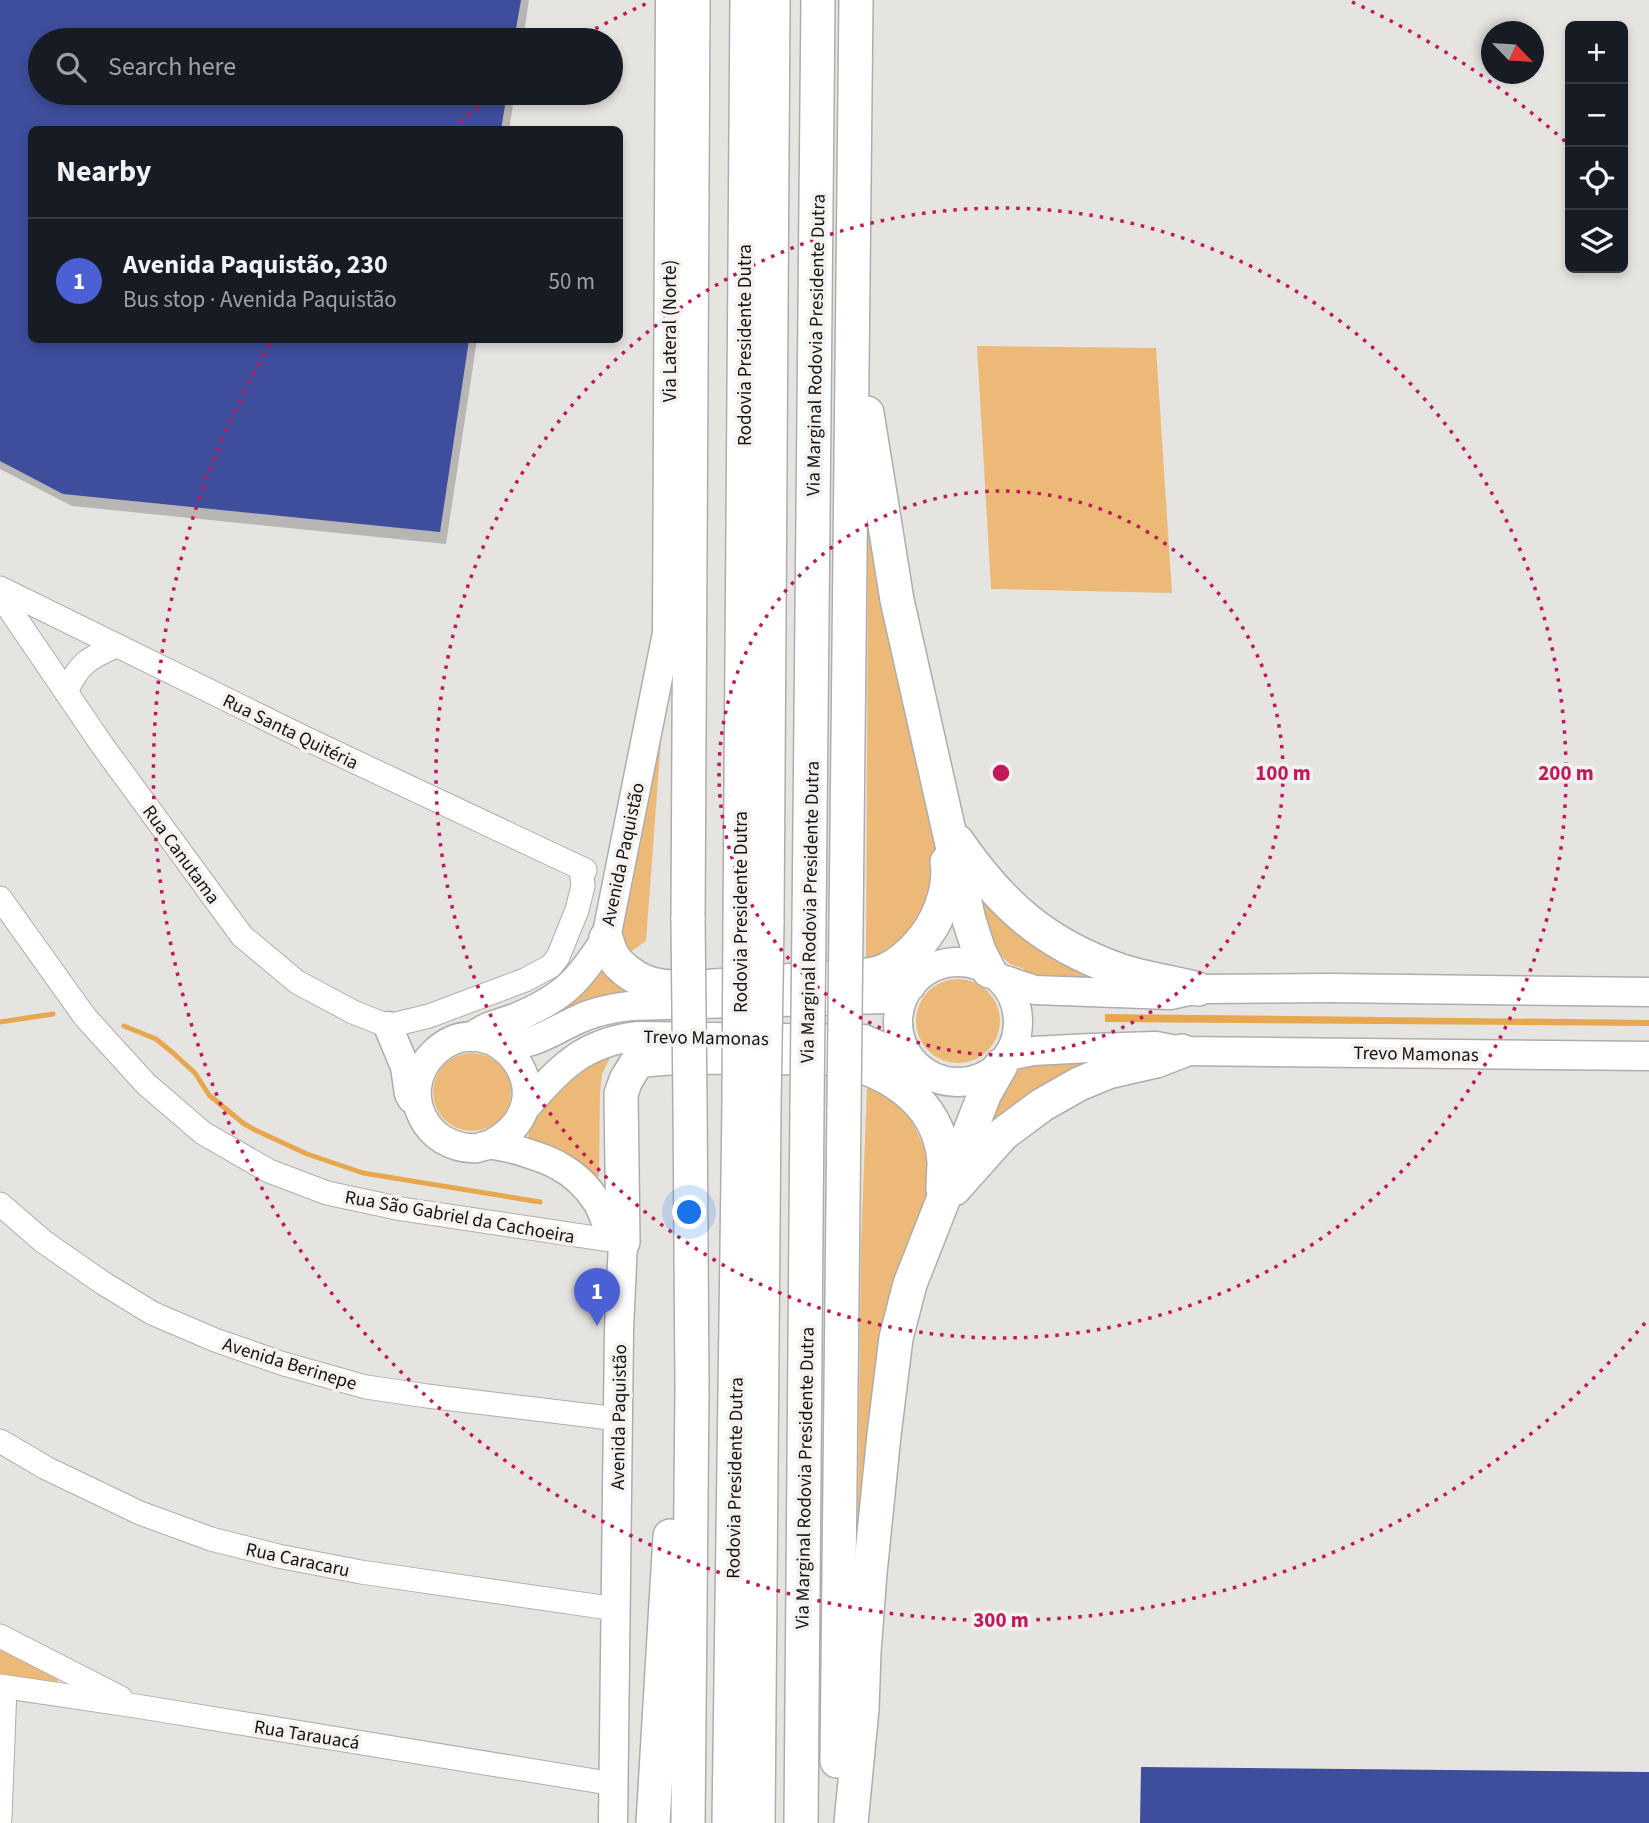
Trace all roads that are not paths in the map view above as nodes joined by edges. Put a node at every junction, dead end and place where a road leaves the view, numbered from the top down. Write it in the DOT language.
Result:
graph roads {
  1 [pos="670,0"];
  2 [pos="693,0"];
  3 [pos="747,0"];
  4 [pos="773,0"];
  5 [pos="818,0"];
  6 [pos="856,0"];
  7 [pos="852,320"];
  8 [pos="0,589"];
  9 [pos="0,595"];
  10 [pos="116,646"];
  11 [pos="661,662"];
  12 [pos="66,692"];
  13 [pos="946,824"];
  14 [pos="0,898"];
  15 [pos="753,922"];
  16 [pos="606,938"];
  17 [pos="994,974"];
  18 [pos="911,986"];
  19 [pos="1198,989"];
  20 [pos="1649,992"];
  21 [pos="388,1026"];
  22 [pos="472,1037"];
  23 [pos="502,1046"];
  24 [pos="1182,1051"];
  25 [pos="1649,1056"];
  26 [pos="910,1059"];
  27 [pos="1004,1060"];
  28 [pos="751,1105"];
  29 [pos="524,1109"];
  30 [pos="419,1110"];
  31 [pos="491,1144"];
  32 [pos="943,1202"];
  33 [pos="0,1204"];
  34 [pos="622,1242"];
  35 [pos="692,1388"];
  36 [pos="618,1419"];
  37 [pos="0,1441"];
  38 [pos="616,1609"];
  39 [pos="0,1636"];
  40 [pos="3,1687"];
  41 [pos="136,1706"];
  42 [pos="614,1784"];
  43 [pos="0,1818"];
  44 [pos="613,1823"];
  45 [pos="653,1823"];
  46 [pos="688,1823"];
  47 [pos="729,1823"];
  48 [pos="758,1823"];
  49 [pos="801,1823"];
  50 [pos="837,1823"];
  51 [pos="851,1823"];
  1 -- 11 [label="main road, Via Lateral (Norte)"];
  2 -- 35 [label="highway, bridge"];
  3 -- 15 [label="highway, Rodovia Presidente Dutra"];
  4 -- 15 [label="highway, Rodovia Presidente Dutra"];
  5 -- 49 [label="highway, Via Marginal Rodovia Presidente Dutra, bridge"];
  6 -- 7 [label="highway"];
  7 -- 13 [label="highway"];
  7 -- 50 [label="highway, bridge"];
  8 -- 10 [label="street, Rua Santa Quitéria"];
  9 -- 12 [label="street, Rua Canutama"];
  10 -- 12 [label="street"];
  10 -- 21 [label="street, Rua Santa Quitéria"];
  11 -- 16 [label="main road, Avenida Paquistão"];
  12 -- 21 [label="street, Rua Canutama"];
  13 -- 16 [label="highway"];
  13 -- 17 [label="highway"];
  13 -- 19 [label="highway"];
  14 -- 34 [label="street, Rua São Gabriel da Cachoeira"];
  15 -- 28 [label="highway, Rodovia Presidente Dutra, bridge"];
  16 -- 22 [label="main road, Avenida Paquistão"];
  17 -- 18 [label="main road, Trevo Mamonas"];
  17 -- 19 [label="main road, Trevo Mamonas"];
  17 -- 27 [label="main road"];
  18 -- 23 [label="main road, Trevo Mamonas"];
  18 -- 26 [label="main road"];
  19 -- 20 [label="main road"];
  21 -- 30 [label="main road"];
  22 -- 23 [label="main road, Trevo Mamonas"];
  22 -- 30 [label="main road, Avenida Paquistão"];
  23 -- 29 [label="main road"];
  24 -- 25 [label="main road, Trevo Mamonas"];
  24 -- 27 [label="main road, Trevo Mamonas"];
  24 -- 32 [label="highway"];
  26 -- 27 [label="main road, Trevo Mamonas"];
  26 -- 29 [label="main road, Trevo Mamonas"];
  27 -- 32 [label="highway"];
  28 -- 47 [label="highway, Rodovia Presidente Dutra"];
  28 -- 48 [label="highway, Rodovia Presidente Dutra"];
  29 -- 31 [label="main road, Trevo Mamonas"];
  30 -- 31 [label="main road"];
  31 -- 34 [label="main road"];
  32 -- 34 [label="highway"];
  32 -- 51 [label="highway"];
  33 -- 36 [label="street, Avenida Berinepe"];
  34 -- 36 [label="main road, Avenida Paquistão"];
  35 -- 45 [label="highway"];
  35 -- 46 [label="highway"];
  36 -- 38 [label="main road, Avenida Paquistão"];
  37 -- 38 [label="street, Rua Caracaru"];
  38 -- 42 [label="main road, Avenida Paquistão"];
  39 -- 41 [label="street"];
  40 -- 41 [label="street, Rua Tarauacá"];
  40 -- 43 [label="street"];
  41 -- 42 [label="street, Rua Tarauacá"];
  42 -- 44 [label="main road, Avenida Paquistão"];
}
